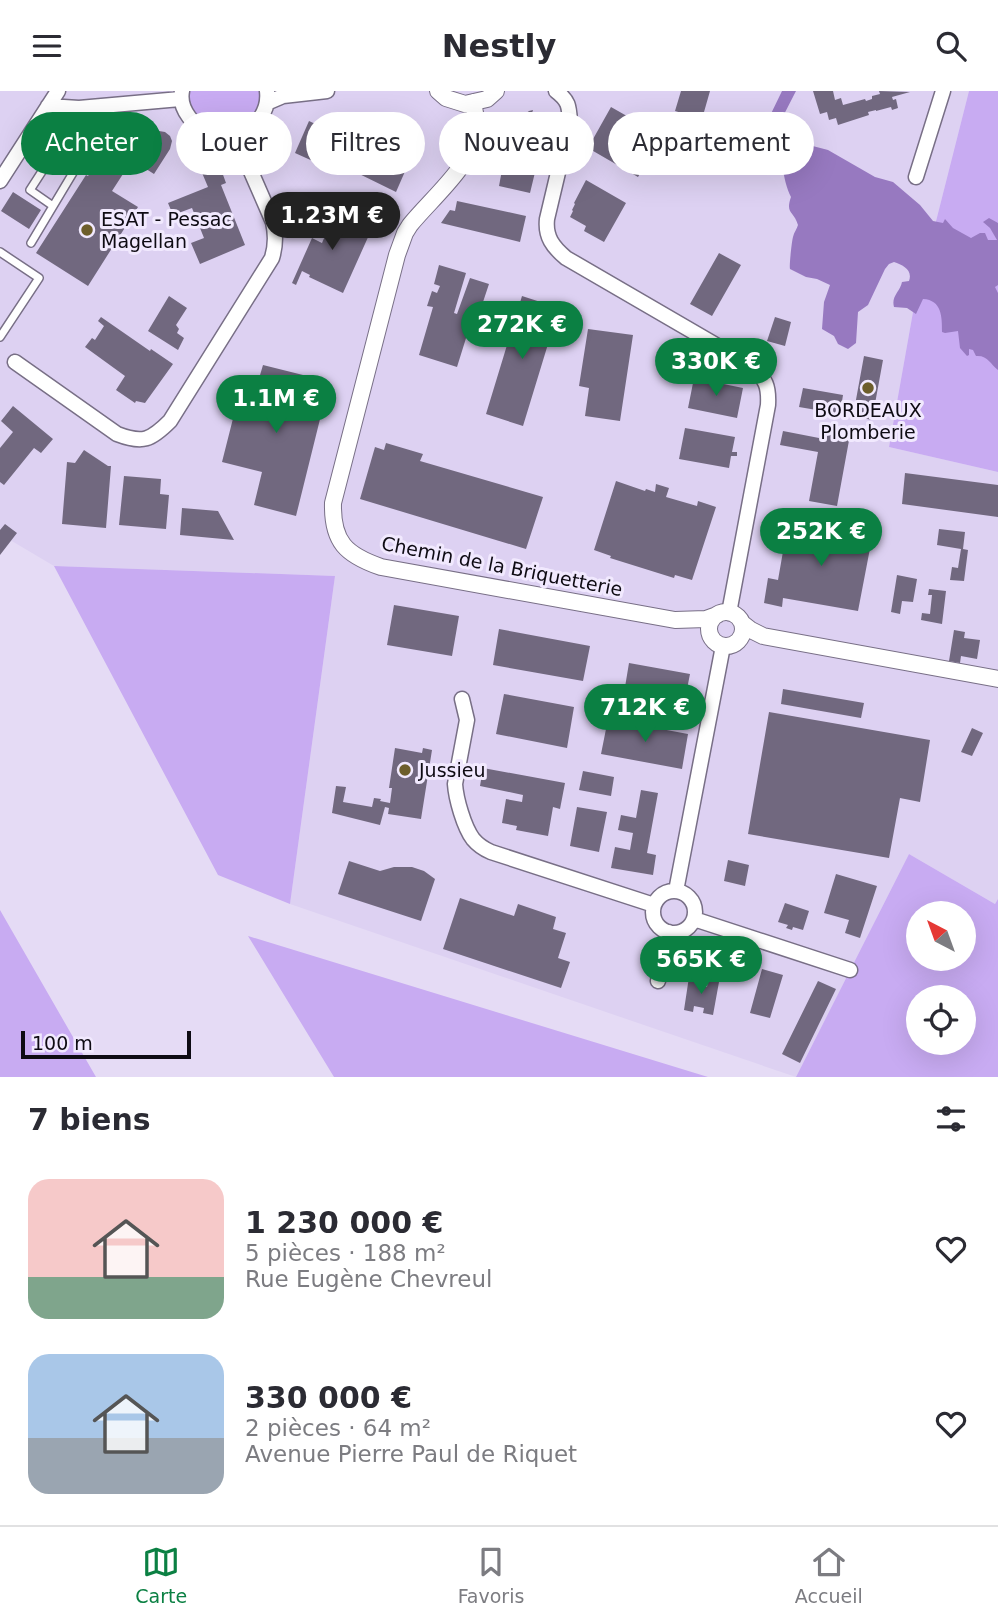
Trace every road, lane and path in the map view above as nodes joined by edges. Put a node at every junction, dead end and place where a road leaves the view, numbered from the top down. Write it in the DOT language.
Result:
graph roads {
  1 [pos="58,91"];
  2 [pos="327,91"];
  3 [pos="438,91"];
  4 [pos="496,91"];
  5 [pos="556,91"];
  6 [pos="943,91"];
  7 [pos="181,95"];
  8 [pos="268,96"];
  9 [pos="474,102"];
  10 [pos="45,112"];
  11 [pos="21,149"];
  12 [pos="40,175"];
  13 [pos="72,175"];
  14 [pos="252,175"];
  15 [pos="916,177"];
  16 [pos="0,181"];
  17 [pos="53,206"];
  18 [pos="31,243"];
  19 [pos="0,252"];
  20 [pos="0,337"];
  21 [pos="15,362"];
  22 [pos="729,617"];
  23 [pos="675,620"];
  24 [pos="763,636"];
  25 [pos="724,642"];
  26 [pos="998,679"];
  27 [pos="462,699"];
  28 [pos="676,891"];
  29 [pos="654,905"];
  30 [pos="694,919"];
  31 [pos="669,932"];
  32 [pos="850,970"];
  33 [pos="658,981"];
  1 -- 10 [label="street"];
  2 -- 8 [label="street"];
  3 -- 9 [label="street"];
  4 -- 9 [label="street"];
  5 -- 22 [label="street"];
  6 -- 15 [label="street"];
  7 -- 10 [label="street"];
  9 -- 23 [label="street, Chemin de la Briquetterie"];
  11 -- 16 [label="street"];
  12 -- 17 [label="lane"];
  13 -- 17 [label="lane"];
  14 -- 21 [label="street"];
  17 -- 18 [label="lane"];
  19 -- 20 [label="lane"];
  22 -- 23 [label="street, Chemin de la Briquetterie"];
  22 -- 24 [label="street"];
  22 -- 25 [label="street"];
  22 -- 25 [label="street"];
  23 -- 25 [label="street, Chemin de la Briquetterie"];
  24 -- 25 [label="street"];
  24 -- 26 [label="street"];
  25 -- 28 [label="street"];
  27 -- 29 [label="street"];
  28 -- 29 [label="street"];
  28 -- 30 [label="street"];
  29 -- 31 [label="street"];
  30 -- 31 [label="street"];
  30 -- 32 [label="street"];
  31 -- 33 [label="street"];
}
